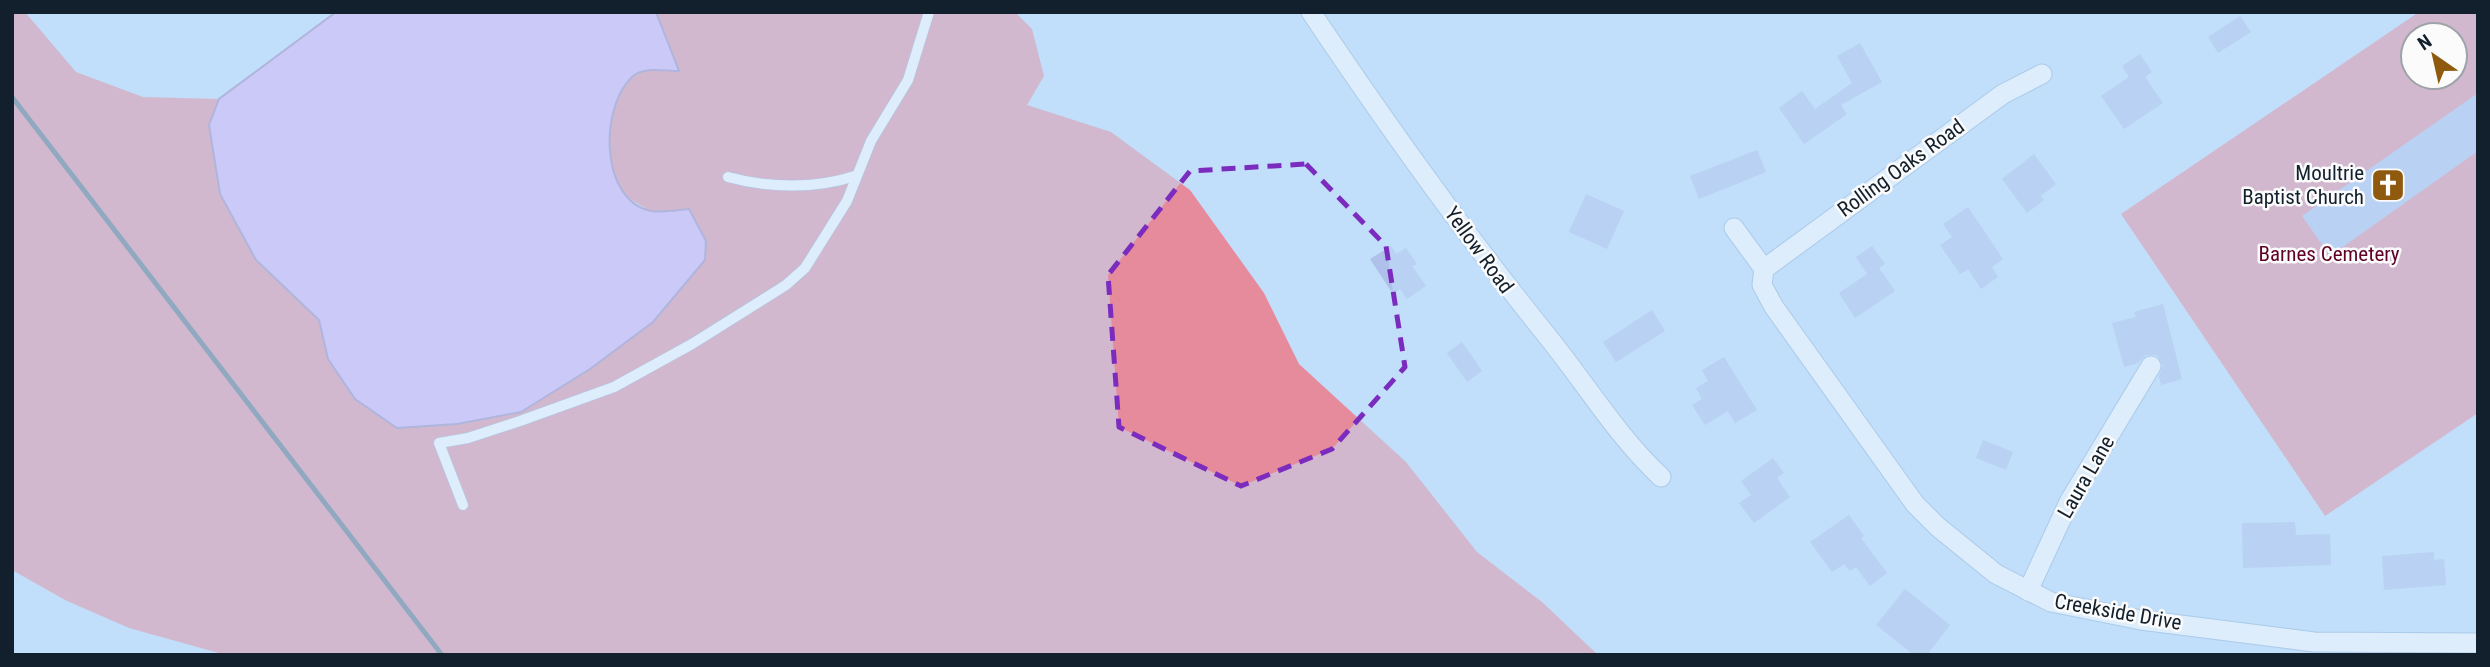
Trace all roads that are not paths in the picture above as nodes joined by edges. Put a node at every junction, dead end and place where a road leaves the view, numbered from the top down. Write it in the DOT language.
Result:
graph roads {
  1 [pos="929,12"];
  2 [pos="1311,12"];
  3 [pos="2042,74"];
  4 [pos="855,176"];
  5 [pos="728,177"];
  6 [pos="1734,228"];
  7 [pos="1764,269"];
  8 [pos="2151,366"];
  9 [pos="1661,477"];
  10 [pos="463,505"];
  11 [pos="2028,591"];
  12 [pos="2478,643"];
  1 -- 4 [label="lane"];
  2 -- 9 [label="street, Yellow Road"];
  3 -- 7 [label="street, Rolling Oaks Road"];
  4 -- 5 [label="lane"];
  4 -- 10 [label="lane"];
  6 -- 7 [label="street, Creekside Drive"];
  7 -- 11 [label="street, Creekside Drive"];
  8 -- 11 [label="street, Laura Lane"];
  11 -- 12 [label="street, Creekside Drive"];
}
